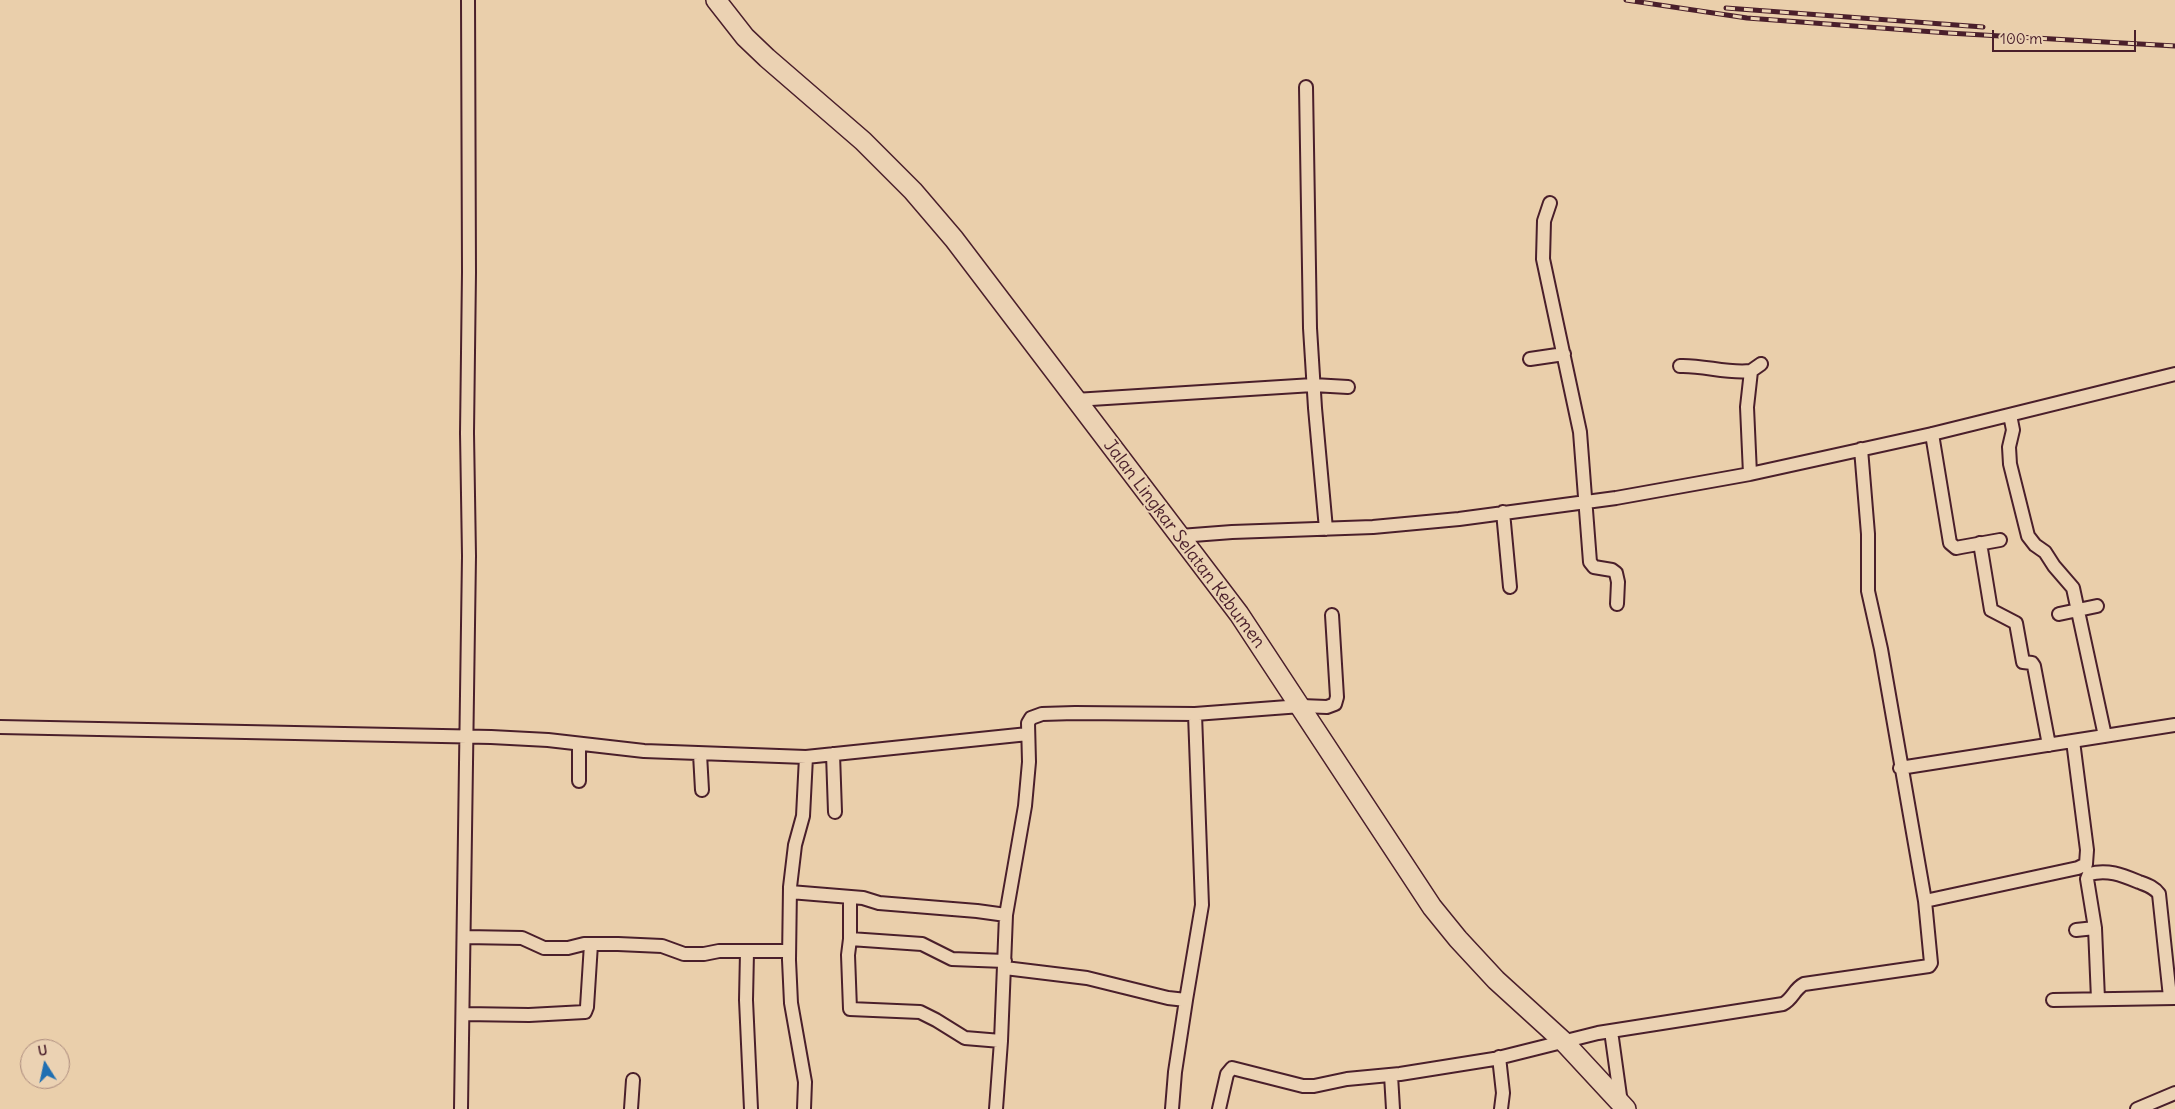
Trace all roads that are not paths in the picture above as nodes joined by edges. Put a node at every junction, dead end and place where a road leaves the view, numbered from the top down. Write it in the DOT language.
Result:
graph roads {
  1 [pos="468,0"];
  2 [pos="716,0"];
  3 [pos="1306,88"];
  4 [pos="1550,203"];
  5 [pos="1564,354"];
  6 [pos="1530,359"];
  7 [pos="1680,366"];
  8 [pos="2175,374"];
  9 [pos="1313,385"];
  10 [pos="1348,387"];
  11 [pos="1075,400"];
  12 [pos="2010,415"];
  13 [pos="1932,434"];
  14 [pos="1861,449"];
  15 [pos="1750,474"];
  16 [pos="1585,501"];
  17 [pos="1503,512"];
  18 [pos="1326,529"];
  19 [pos="1180,536"];
  20 [pos="2000,540"];
  21 [pos="1980,544"];
  22 [pos="1510,587"];
  23 [pos="1617,604"];
  24 [pos="2097,606"];
  25 [pos="2079,610"];
  26 [pos="2059,614"];
  27 [pos="1332,615"];
  28 [pos="1301,706"];
  29 [pos="1195,714"];
  30 [pos="2175,725"];
  31 [pos="0,727"];
  32 [pos="1028,734"];
  33 [pos="2106,736"];
  34 [pos="465,737"];
  35 [pos="2073,741"];
  36 [pos="579,744"];
  37 [pos="2049,745"];
  38 [pos="700,754"];
  39 [pos="833,754"];
  40 [pos="806,757"];
  41 [pos="1900,768"];
  42 [pos="579,781"];
  43 [pos="702,790"];
  44 [pos="835,812"];
  45 [pos="2082,872"];
  46 [pos="790,892"];
  47 [pos="850,897"];
  48 [pos="1924,901"];
  49 [pos="1006,915"];
  50 [pos="2095,928"];
  51 [pos="2076,930"];
  52 [pos="465,937"];
  53 [pos="850,939"];
  54 [pos="591,944"];
  55 [pos="789,951"];
  56 [pos="747,952"];
  57 [pos="1005,965"];
  58 [pos="2173,998"];
  59 [pos="2098,999"];
  60 [pos="1186,1000"];
  61 [pos="2053,1000"];
  62 [pos="464,1014"];
  63 [pos="1612,1031"];
  64 [pos="1001,1041"];
  65 [pos="1562,1041"];
  66 [pos="1499,1057"];
  67 [pos="1391,1075"];
  68 [pos="633,1080"];
  69 [pos="2175,1093"];
  70 [pos="1623,1106"];
  71 [pos="461,1109"];
  72 [pos="632,1109"];
  73 [pos="752,1109"];
  74 [pos="804,1109"];
  75 [pos="996,1109"];
  76 [pos="1172,1109"];
  77 [pos="1219,1109"];
  78 [pos="1393,1109"];
  79 [pos="1501,1109"];
  80 [pos="2138,1109"];
  1 -- 34 [label="street"];
  2 -- 11 [label="highway, Jalan Lingkar Selatan Kebumen"];
  3 -- 9 [label="street"];
  4 -- 5 [label="street"];
  5 -- 6 [label="street"];
  5 -- 16 [label="street"];
  7 -- 15 [label="street"];
  8 -- 12 [label="street"];
  9 -- 10 [label="street"];
  9 -- 11 [label="street"];
  9 -- 18 [label="street"];
  11 -- 19 [label="highway, Jalan Lingkar Selatan Kebumen"];
  12 -- 13 [label="street"];
  12 -- 25 [label="street"];
  13 -- 14 [label="street"];
  13 -- 21 [label="street"];
  14 -- 15 [label="street"];
  14 -- 41 [label="street"];
  15 -- 16 [label="street"];
  16 -- 17 [label="street"];
  16 -- 23 [label="street"];
  17 -- 18 [label="street"];
  17 -- 22 [label="street"];
  18 -- 19 [label="street"];
  19 -- 28 [label="highway, Jalan Lingkar Selatan Kebumen"];
  20 -- 21 [label="street"];
  21 -- 37 [label="street"];
  24 -- 25 [label="street"];
  25 -- 26 [label="street"];
  25 -- 33 [label="street"];
  27 -- 28 [label="street"];
  28 -- 29 [label="street"];
  28 -- 65 [label="highway, Jalan Lingkar Selatan Kebumen"];
  29 -- 32 [label="street"];
  29 -- 60 [label="street"];
  30 -- 33 [label="street"];
  31 -- 34 [label="street"];
  32 -- 39 [label="street"];
  32 -- 49 [label="street"];
  33 -- 35 [label="street"];
  34 -- 36 [label="street"];
  34 -- 52 [label="street"];
  35 -- 37 [label="street"];
  35 -- 45 [label="street"];
  36 -- 38 [label="street"];
  36 -- 42 [label="street"];
  37 -- 41 [label="street"];
  38 -- 40 [label="street"];
  38 -- 43 [label="street"];
  39 -- 40 [label="street"];
  39 -- 44 [label="street"];
  40 -- 46 [label="street"];
  41 -- 48 [label="street"];
  45 -- 48 [label="street"];
  45 -- 50 [label="street"];
  45 -- 58 [label="street"];
  46 -- 47 [label="street"];
  46 -- 55 [label="street"];
  47 -- 49 [label="street"];
  47 -- 53 [label="street"];
  48 -- 63 [label="street"];
  49 -- 57 [label="street"];
  50 -- 51 [label="street"];
  50 -- 59 [label="street"];
  52 -- 54 [label="street"];
  52 -- 62 [label="street"];
  53 -- 57 [label="street"];
  53 -- 64 [label="street"];
  54 -- 56 [label="street"];
  54 -- 62 [label="street"];
  55 -- 56 [label="street"];
  55 -- 74 [label="street"];
  56 -- 73 [label="street"];
  57 -- 60 [label="street"];
  57 -- 64 [label="street"];
  58 -- 59 [label="street"];
  59 -- 61 [label="street"];
  60 -- 76 [label="street"];
  62 -- 71 [label="street"];
  63 -- 65 [label="street"];
  63 -- 70 [label="street"];
  64 -- 75 [label="street"];
  65 -- 66 [label="street"];
  65 -- 70 [label="highway, Jalan Lingkar Selatan Kebumen"];
  66 -- 67 [label="street"];
  66 -- 79 [label="street"];
  67 -- 77 [label="street"];
  67 -- 78 [label="street"];
  68 -- 72 [label="street"];
  69 -- 80 [label="street"];
}
